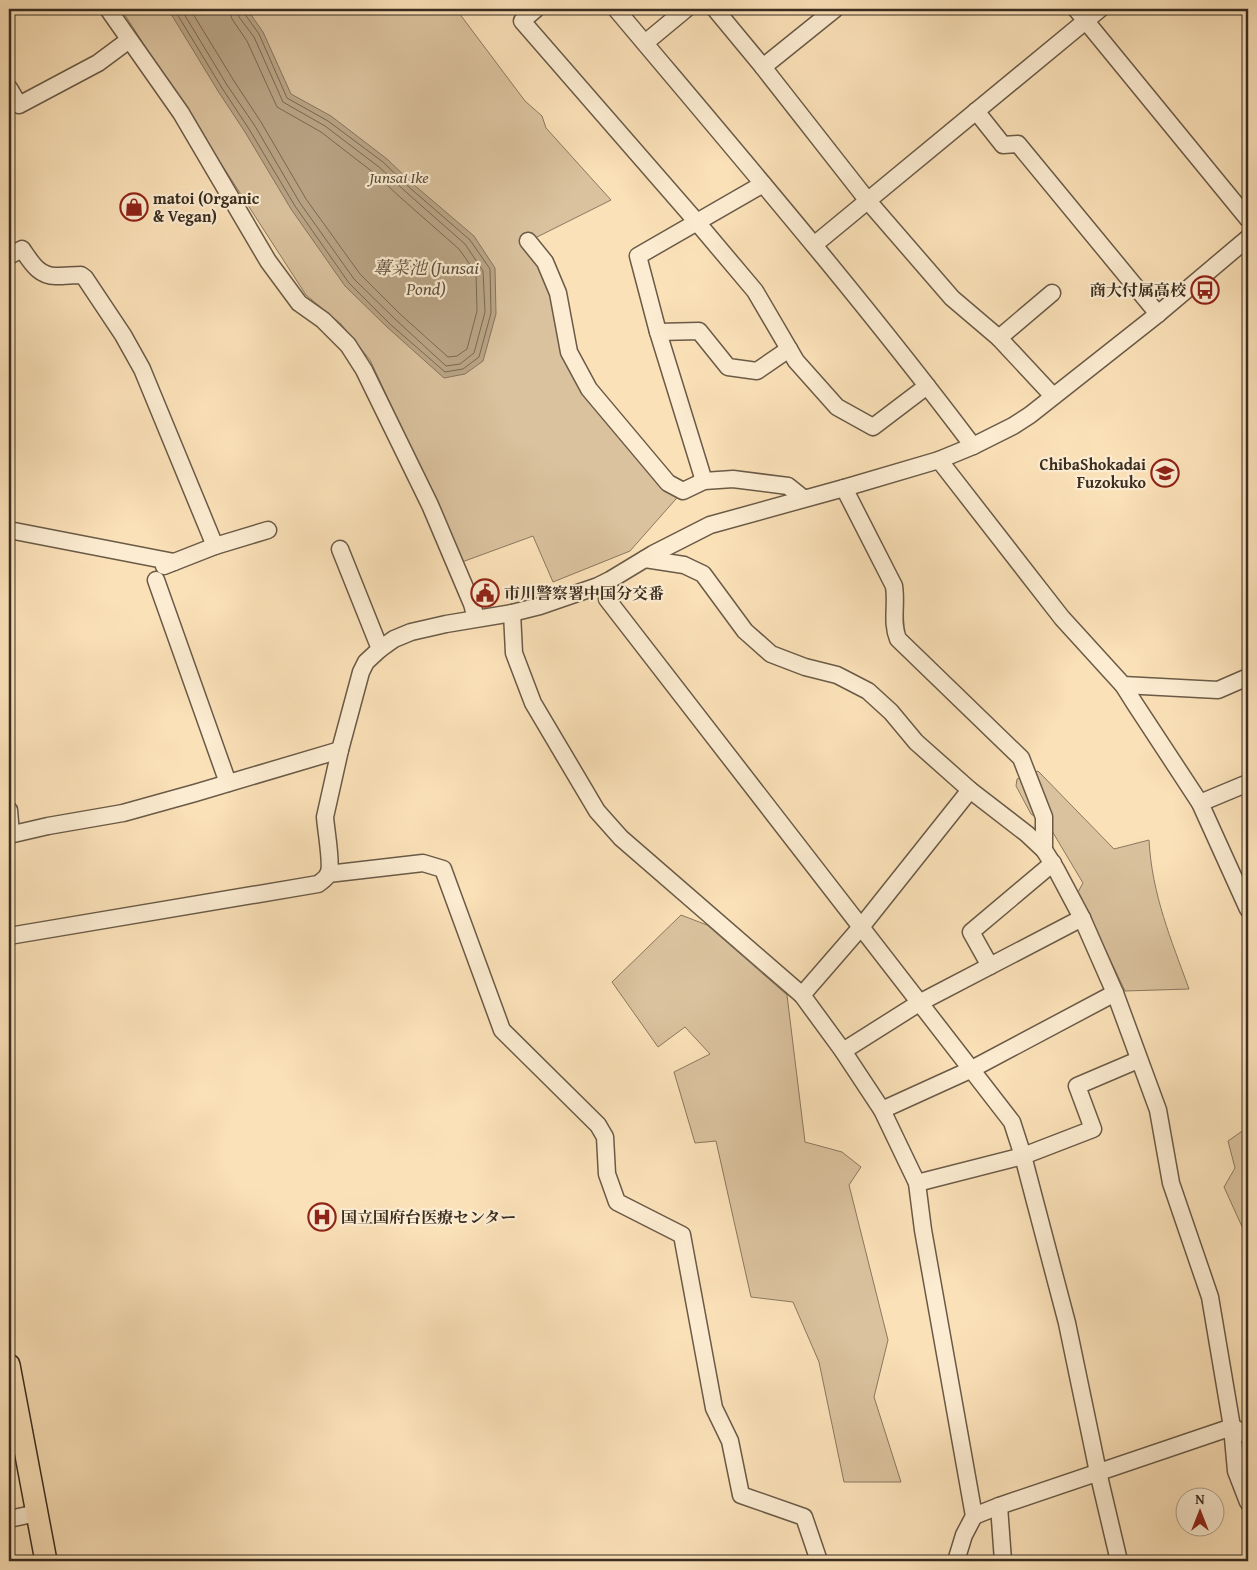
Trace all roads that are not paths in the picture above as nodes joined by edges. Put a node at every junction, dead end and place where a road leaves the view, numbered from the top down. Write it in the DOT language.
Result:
graph roads {
  1 [pos="108,9"];
  2 [pos="536,9"];
  3 [pos="616,9"];
  4 [pos="686,9"];
  5 [pos="715,9"];
  6 [pos="836,9"];
  7 [pos="1100,9"];
  8 [pos="1081,15"];
  9 [pos="129,40"];
  10 [pos="644,42"];
  11 [pos="763,67"];
  12 [pos="9,88"];
  13 [pos="976,111"];
  14 [pos="763,184"];
  15 [pos="868,200"];
  16 [pos="1248,219"];
  17 [pos="696,221"];
  18 [pos="1248,238"];
  19 [pos="528,241"];
  20 [pos="814,245"];
  21 [pos="9,256"];
  22 [pos="1052,293"];
  23 [pos="1158,314"];
  24 [pos="658,332"];
  25 [pos="998,338"];
  26 [pos="789,349"];
  27 [pos="928,386"];
  28 [pos="1053,396"];
  29 [pos="973,446"];
  30 [pos="939,460"];
  31 [pos="704,481"];
  32 [pos="844,488"];
  33 [pos="803,498"];
  34 [pos="9,530"];
  35 [pos="268,530"];
  36 [pos="215,546"];
  37 [pos="340,549"];
  38 [pos="645,559"];
  39 [pos="174,562"];
  40 [pos="607,599"];
  41 [pos="512,613"];
  42 [pos="476,618"];
  43 [pos="380,649"];
  44 [pos="1248,677"];
  45 [pos="1124,685"];
  46 [pos="340,750"];
  47 [pos="228,783"];
  48 [pos="1248,783"];
  49 [pos="970,790"];
  50 [pos="1200,803"];
  51 [pos="9,810"];
  52 [pos="10,834"];
  53 [pos="1048,856"];
  54 [pos="328,874"];
  55 [pos="1248,909"];
  56 [pos="1082,918"];
  57 [pos="862,927"];
  58 [pos="9,936"];
  59 [pos="990,966"];
  60 [pos="1115,993"];
  61 [pos="802,995"];
  62 [pos="918,1003"];
  63 [pos="843,1051"];
  64 [pos="1138,1060"];
  65 [pos="970,1070"];
  66 [pos="882,1110"];
  67 [pos="1024,1156"];
  68 [pos="917,1183"];
  69 [pos="9,1365"];
  70 [pos="1232,1427"];
  71 [pos="1248,1435"];
  72 [pos="1098,1472"];
  73 [pos="1248,1502"];
  74 [pos="999,1506"];
  75 [pos="37,1513"];
  76 [pos="974,1516"];
  77 [pos="9,1519"];
  78 [pos="46,1561"];
  79 [pos="819,1561"];
  80 [pos="956,1561"];
  81 [pos="1003,1561"];
  82 [pos="1120,1561"];
  1 -- 9 [label="street"];
  2 -- 17 [label="street"];
  3 -- 10 [label="street"];
  4 -- 10 [label="street"];
  5 -- 11 [label="street"];
  6 -- 11 [label="street"];
  7 -- 8 [label="street"];
  8 -- 13 [label="street"];
  8 -- 16 [label="street"];
  9 -- 12 [label="street"];
  9 -- 42 [label="street"];
  10 -- 14 [label="street"];
  11 -- 15 [label="street"];
  13 -- 15 [label="street"];
  13 -- 23 [label="street"];
  14 -- 17 [label="street"];
  14 -- 20 [label="street"];
  15 -- 20 [label="street"];
  15 -- 25 [label="street"];
  17 -- 24 [label="street"];
  17 -- 26 [label="street"];
  18 -- 23 [label="street"];
  19 -- 31 [label="street"];
  20 -- 27 [label="street"];
  21 -- 36 [label="street"];
  22 -- 25 [label="street"];
  23 -- 28 [label="street"];
  24 -- 26 [label="street"];
  24 -- 31 [label="street"];
  25 -- 28 [label="street"];
  26 -- 27 [label="street"];
  27 -- 29 [label="street"];
  28 -- 29 [label="street"];
  29 -- 30 [label="street"];
  30 -- 32 [label="street"];
  30 -- 45 [label="street"];
  31 -- 33 [label="street"];
  32 -- 33 [label="street"];
  32 -- 53 [label="street"];
  33 -- 38 [label="street"];
  34 -- 39 [label="street"];
  35 -- 36 [label="street"];
  36 -- 39 [label="street"];
  37 -- 43 [label="street"];
  38 -- 41 [label="street"];
  38 -- 49 [label="street"];
  39 -- 47 [label="street"];
  40 -- 57 [label="street"];
  41 -- 42 [label="street"];
  41 -- 61 [label="street"];
  42 -- 43 [label="street"];
  43 -- 46 [label="street"];
  44 -- 45 [label="street"];
  45 -- 50 [label="street"];
  46 -- 47 [label="street"];
  46 -- 54 [label="street"];
  47 -- 52 [label="street"];
  48 -- 50 [label="street"];
  49 -- 53 [label="street"];
  49 -- 57 [label="street"];
  50 -- 55 [label="street"];
  51 -- 52 [label="street"];
  53 -- 56 [label="street"];
  53 -- 59 [label="street"];
  54 -- 58 [label="street"];
  54 -- 79 [label="street"];
  56 -- 59 [label="street"];
  56 -- 60 [label="street"];
  57 -- 61 [label="street"];
  57 -- 62 [label="street"];
  59 -- 62 [label="street"];
  60 -- 64 [label="street"];
  60 -- 65 [label="street"];
  61 -- 63 [label="street"];
  62 -- 63 [label="street"];
  62 -- 65 [label="street"];
  63 -- 66 [label="street"];
  64 -- 67 [label="street"];
  64 -- 70 [label="street"];
  65 -- 66 [label="street"];
  65 -- 67 [label="street"];
  66 -- 68 [label="street"];
  67 -- 68 [label="street"];
  67 -- 72 [label="street"];
  68 -- 76 [label="street"];
  69 -- 75 [label="main road"];
  70 -- 71 [label="street"];
  70 -- 72 [label="street"];
  70 -- 73 [label="street"];
  72 -- 74 [label="street"];
  72 -- 82 [label="street"];
  74 -- 76 [label="street"];
  74 -- 81 [label="street"];
  75 -- 77 [label="street"];
  75 -- 78 [label="main road"];
  76 -- 80 [label="street"];
}
